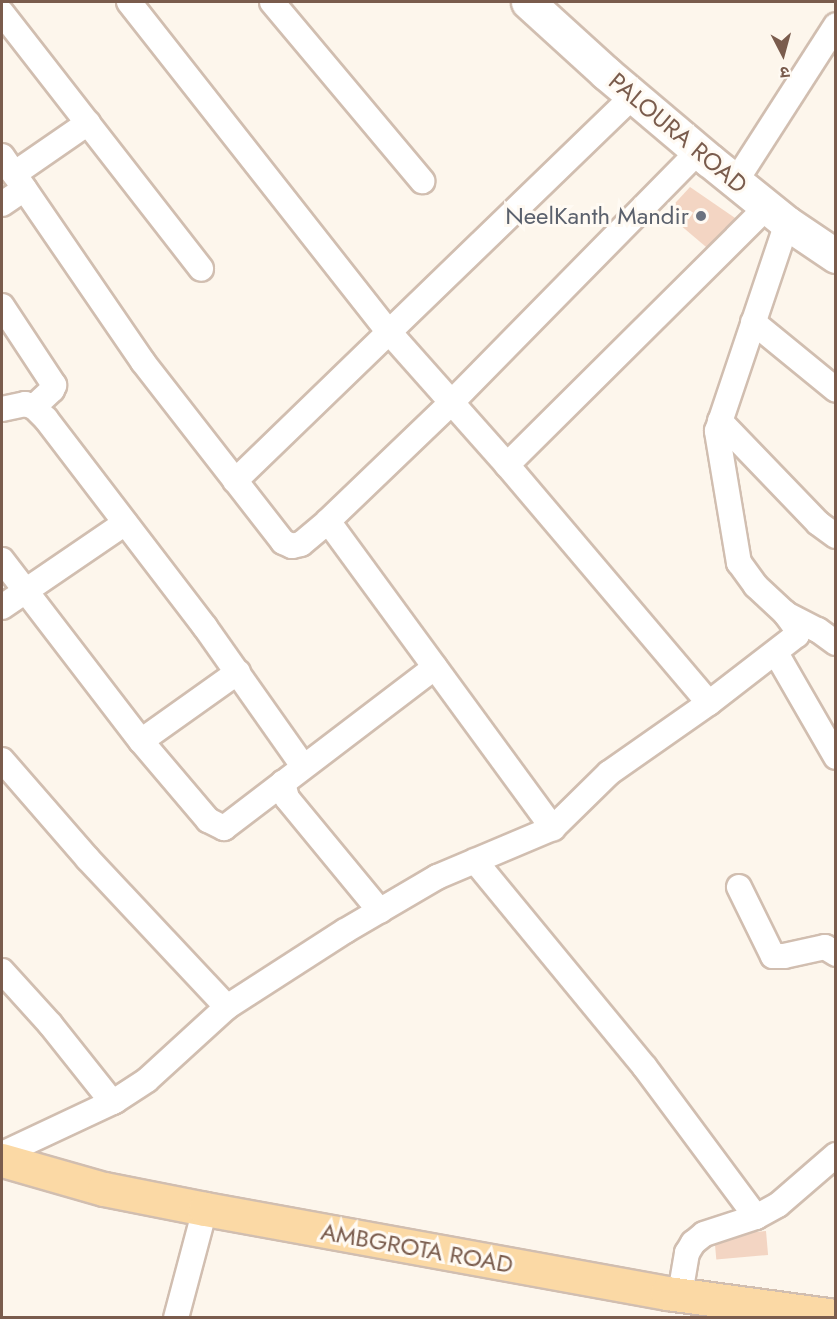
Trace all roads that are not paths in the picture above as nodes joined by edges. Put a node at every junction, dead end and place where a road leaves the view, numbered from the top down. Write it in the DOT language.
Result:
graph roads {
  1 [pos="129,2"];
  2 [pos="272,2"];
  3 [pos="528,2"];
  4 [pos="2,13"];
  5 [pos="836,25"];
  6 [pos="633,96"];
  7 [pos="88,123"];
  8 [pos="699,152"];
  9 [pos="13,173"];
  10 [pos="422,181"];
  11 [pos="736,181"];
  12 [pos="2,204"];
  13 [pos="777,215"];
  14 [pos="832,247"];
  15 [pos="201,269"];
  16 [pos="2,306"];
  17 [pos="753,322"];
  18 [pos="389,332"];
  19 [pos="836,390"];
  20 [pos="450,404"];
  21 [pos="34,407"];
  22 [pos="2,409"];
  23 [pos="720,421"];
  24 [pos="507,465"];
  25 [pos="235,481"];
  26 [pos="328,521"];
  27 [pos="125,523"];
  28 [pos="836,536"];
  29 [pos="2,560"];
  30 [pos="25,592"];
  31 [pos="2,607"];
  32 [pos="785,613"];
  33 [pos="836,643"];
  34 [pos="776,653"];
  35 [pos="435,667"];
  36 [pos="238,672"];
  37 [pos="709,703"];
  38 [pos="141,741"];
  39 [pos="836,757"];
  40 [pos="2,760"];
  41 [pos="303,766"];
  42 [pos="283,783"];
  43 [pos="553,828"];
  44 [pos="476,861"];
  45 [pos="739,886"];
  46 [pos="380,911"];
  47 [pos="836,954"];
  48 [pos="2,971"];
  49 [pos="227,1007"];
  50 [pos="112,1102"];
  51 [pos="2,1154"];
  52 [pos="836,1155"];
  53 [pos="2,1160"];
  54 [pos="205,1209"];
  55 [pos="756,1217"];
  56 [pos="680,1294"];
  57 [pos="751,1311"];
  58 [pos="835,1315"];
  59 [pos="176,1317"];
  1 -- 18 [label="street"];
  2 -- 10 [label="street"];
  3 -- 6 [label="main road, PALOURA ROAD"];
  4 -- 7 [label="street"];
  5 -- 11 [label="street"];
  6 -- 8 [label="main road, PALOURA ROAD"];
  6 -- 18 [label="street"];
  7 -- 9 [label="street"];
  7 -- 15 [label="street"];
  8 -- 11 [label="main road, PALOURA ROAD"];
  8 -- 20 [label="street"];
  9 -- 12 [label="street"];
  9 -- 25 [label="street"];
  11 -- 13 [label="main road, PALOURA ROAD"];
  13 -- 14 [label="main road, PALOURA ROAD"];
  13 -- 17 [label="street"];
  13 -- 24 [label="street"];
  16 -- 21 [label="street"];
  17 -- 19 [label="street"];
  17 -- 23 [label="street"];
  18 -- 20 [label="street"];
  18 -- 25 [label="street"];
  20 -- 24 [label="street"];
  20 -- 26 [label="street"];
  21 -- 22 [label="street"];
  21 -- 27 [label="street"];
  23 -- 28 [label="street"];
  23 -- 32 [label="street"];
  24 -- 37 [label="street"];
  25 -- 26 [label="street"];
  26 -- 35 [label="street"];
  27 -- 30 [label="street"];
  27 -- 36 [label="street"];
  29 -- 30 [label="street"];
  30 -- 31 [label="street"];
  30 -- 38 [label="street"];
  32 -- 33 [label="street"];
  32 -- 34 [label="street"];
  34 -- 37 [label="street"];
  34 -- 39 [label="street"];
  35 -- 41 [label="street"];
  35 -- 43 [label="street"];
  36 -- 38 [label="street"];
  36 -- 41 [label="street"];
  37 -- 43 [label="street"];
  38 -- 42 [label="street"];
  40 -- 49 [label="street"];
  41 -- 42 [label="street"];
  42 -- 46 [label="street"];
  43 -- 44 [label="street"];
  44 -- 46 [label="street"];
  44 -- 55 [label="street"];
  45 -- 47 [label="street"];
  46 -- 49 [label="street"];
  48 -- 50 [label="street"];
  49 -- 50 [label="street"];
  50 -- 51 [label="street"];
  52 -- 55 [label="street"];
  53 -- 54 [label="main road, AMBGROTA ROAD"];
  54 -- 56 [label="main road, AMBGROTA ROAD"];
  54 -- 59 [label="street"];
  55 -- 56 [label="street"];
  56 -- 57 [label="main road, AMBGROTA ROAD"];
  57 -- 58 [label="main road, AMBGROTA ROAD"];
}
